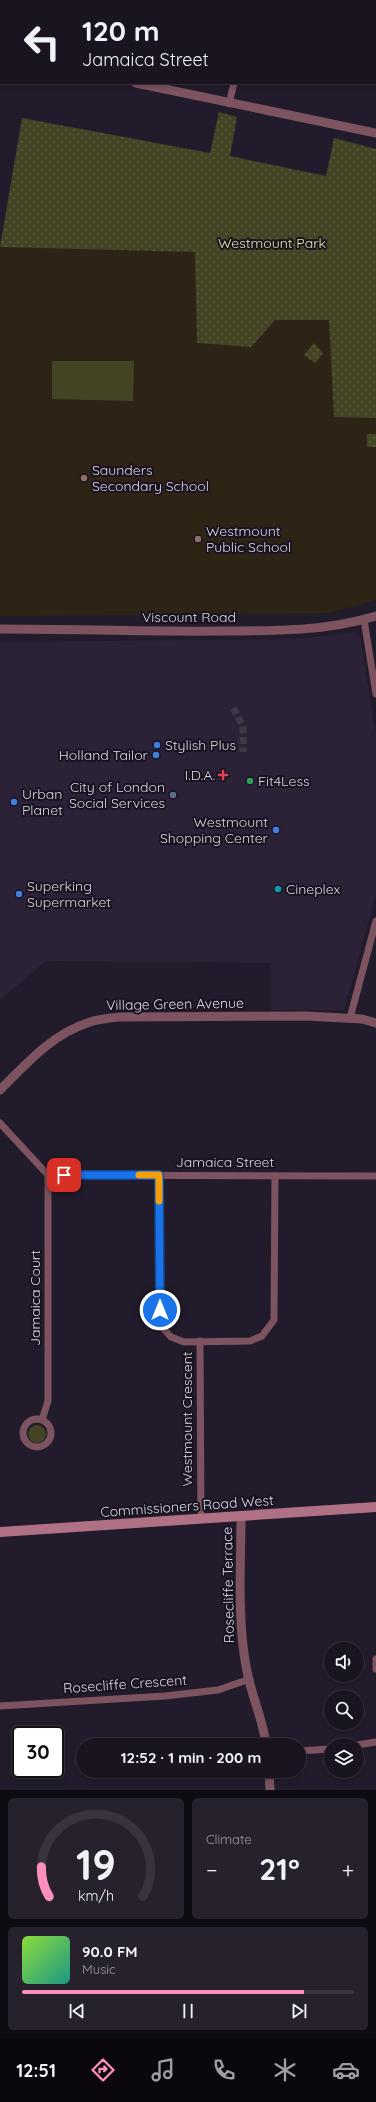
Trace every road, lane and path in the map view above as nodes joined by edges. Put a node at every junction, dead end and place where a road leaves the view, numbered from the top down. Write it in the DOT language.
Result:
graph roads {
  1 [pos="140,84"];
  2 [pos="234,84"];
  3 [pos="229,104"];
  4 [pos="376,134"];
  5 [pos="376,616"];
  6 [pos="364,620"];
  7 [pos="0,629"];
  8 [pos="376,694"];
  9 [pos="376,921"];
  10 [pos="350,1018"];
  11 [pos="376,1023"];
  12 [pos="0,1090"];
  13 [pos="0,1123"];
  14 [pos="48,1174"];
  15 [pos="159,1175"];
  16 [pos="275,1176"];
  17 [pos="376,1176"];
  18 [pos="200,1342"];
  19 [pos="42,1420"];
  20 [pos="376,1507"];
  21 [pos="241,1517"];
  22 [pos="201,1519"];
  23 [pos="0,1532"];
  24 [pos="376,1659"];
  25 [pos="376,1669"];
  26 [pos="250,1679"];
  27 [pos="0,1706"];
  28 [pos="265,1738"];
  29 [pos="376,1742"];
  30 [pos="364,1745"];
  31 [pos="324,1749"];
  32 [pos="306,1751"];
  33 [pos="269,1778"];
  34 [pos="270,1790"];
  1 -- 3 [label="street"];
  2 -- 3 [label="street"];
  3 -- 4 [label="street"];
  5 -- 6 [label="street, Viscount Road"];
  6 -- 7 [label="street, Viscount Road"];
  6 -- 8 [label="street"];
  9 -- 10 [label="street"];
  10 -- 11 [label="street, Village Green Avenue"];
  10 -- 12 [label="street, Village Green Avenue"];
  13 -- 14 [label="street"];
  14 -- 15 [label="street, Jamaica Street"];
  14 -- 19 [label="street, Jamaica Court"];
  15 -- 16 [label="street, Jamaica Street"];
  15 -- 18 [label="street, Westmount Crescent"];
  16 -- 17 [label="street, Jamaica Street"];
  16 -- 18 [label="street, Westmount Crescent"];
  18 -- 22 [label="street, Westmount Crescent"];
  20 -- 21 [label="main road, Commissioners Road West"];
  21 -- 22 [label="main road, Commissioners Road West"];
  21 -- 26 [label="street, Rosecliffe Terrace"];
  22 -- 23 [label="main road, Commissioners Road West"];
  24 -- 25 [label="street"];
  26 -- 27 [label="street, Rosecliffe Crescent"];
  26 -- 28 [label="street, Rosecliffe Terrace"];
  29 -- 30 [label="street"];
  31 -- 32 [label="street"];
  33 -- 34 [label="street"];
}
